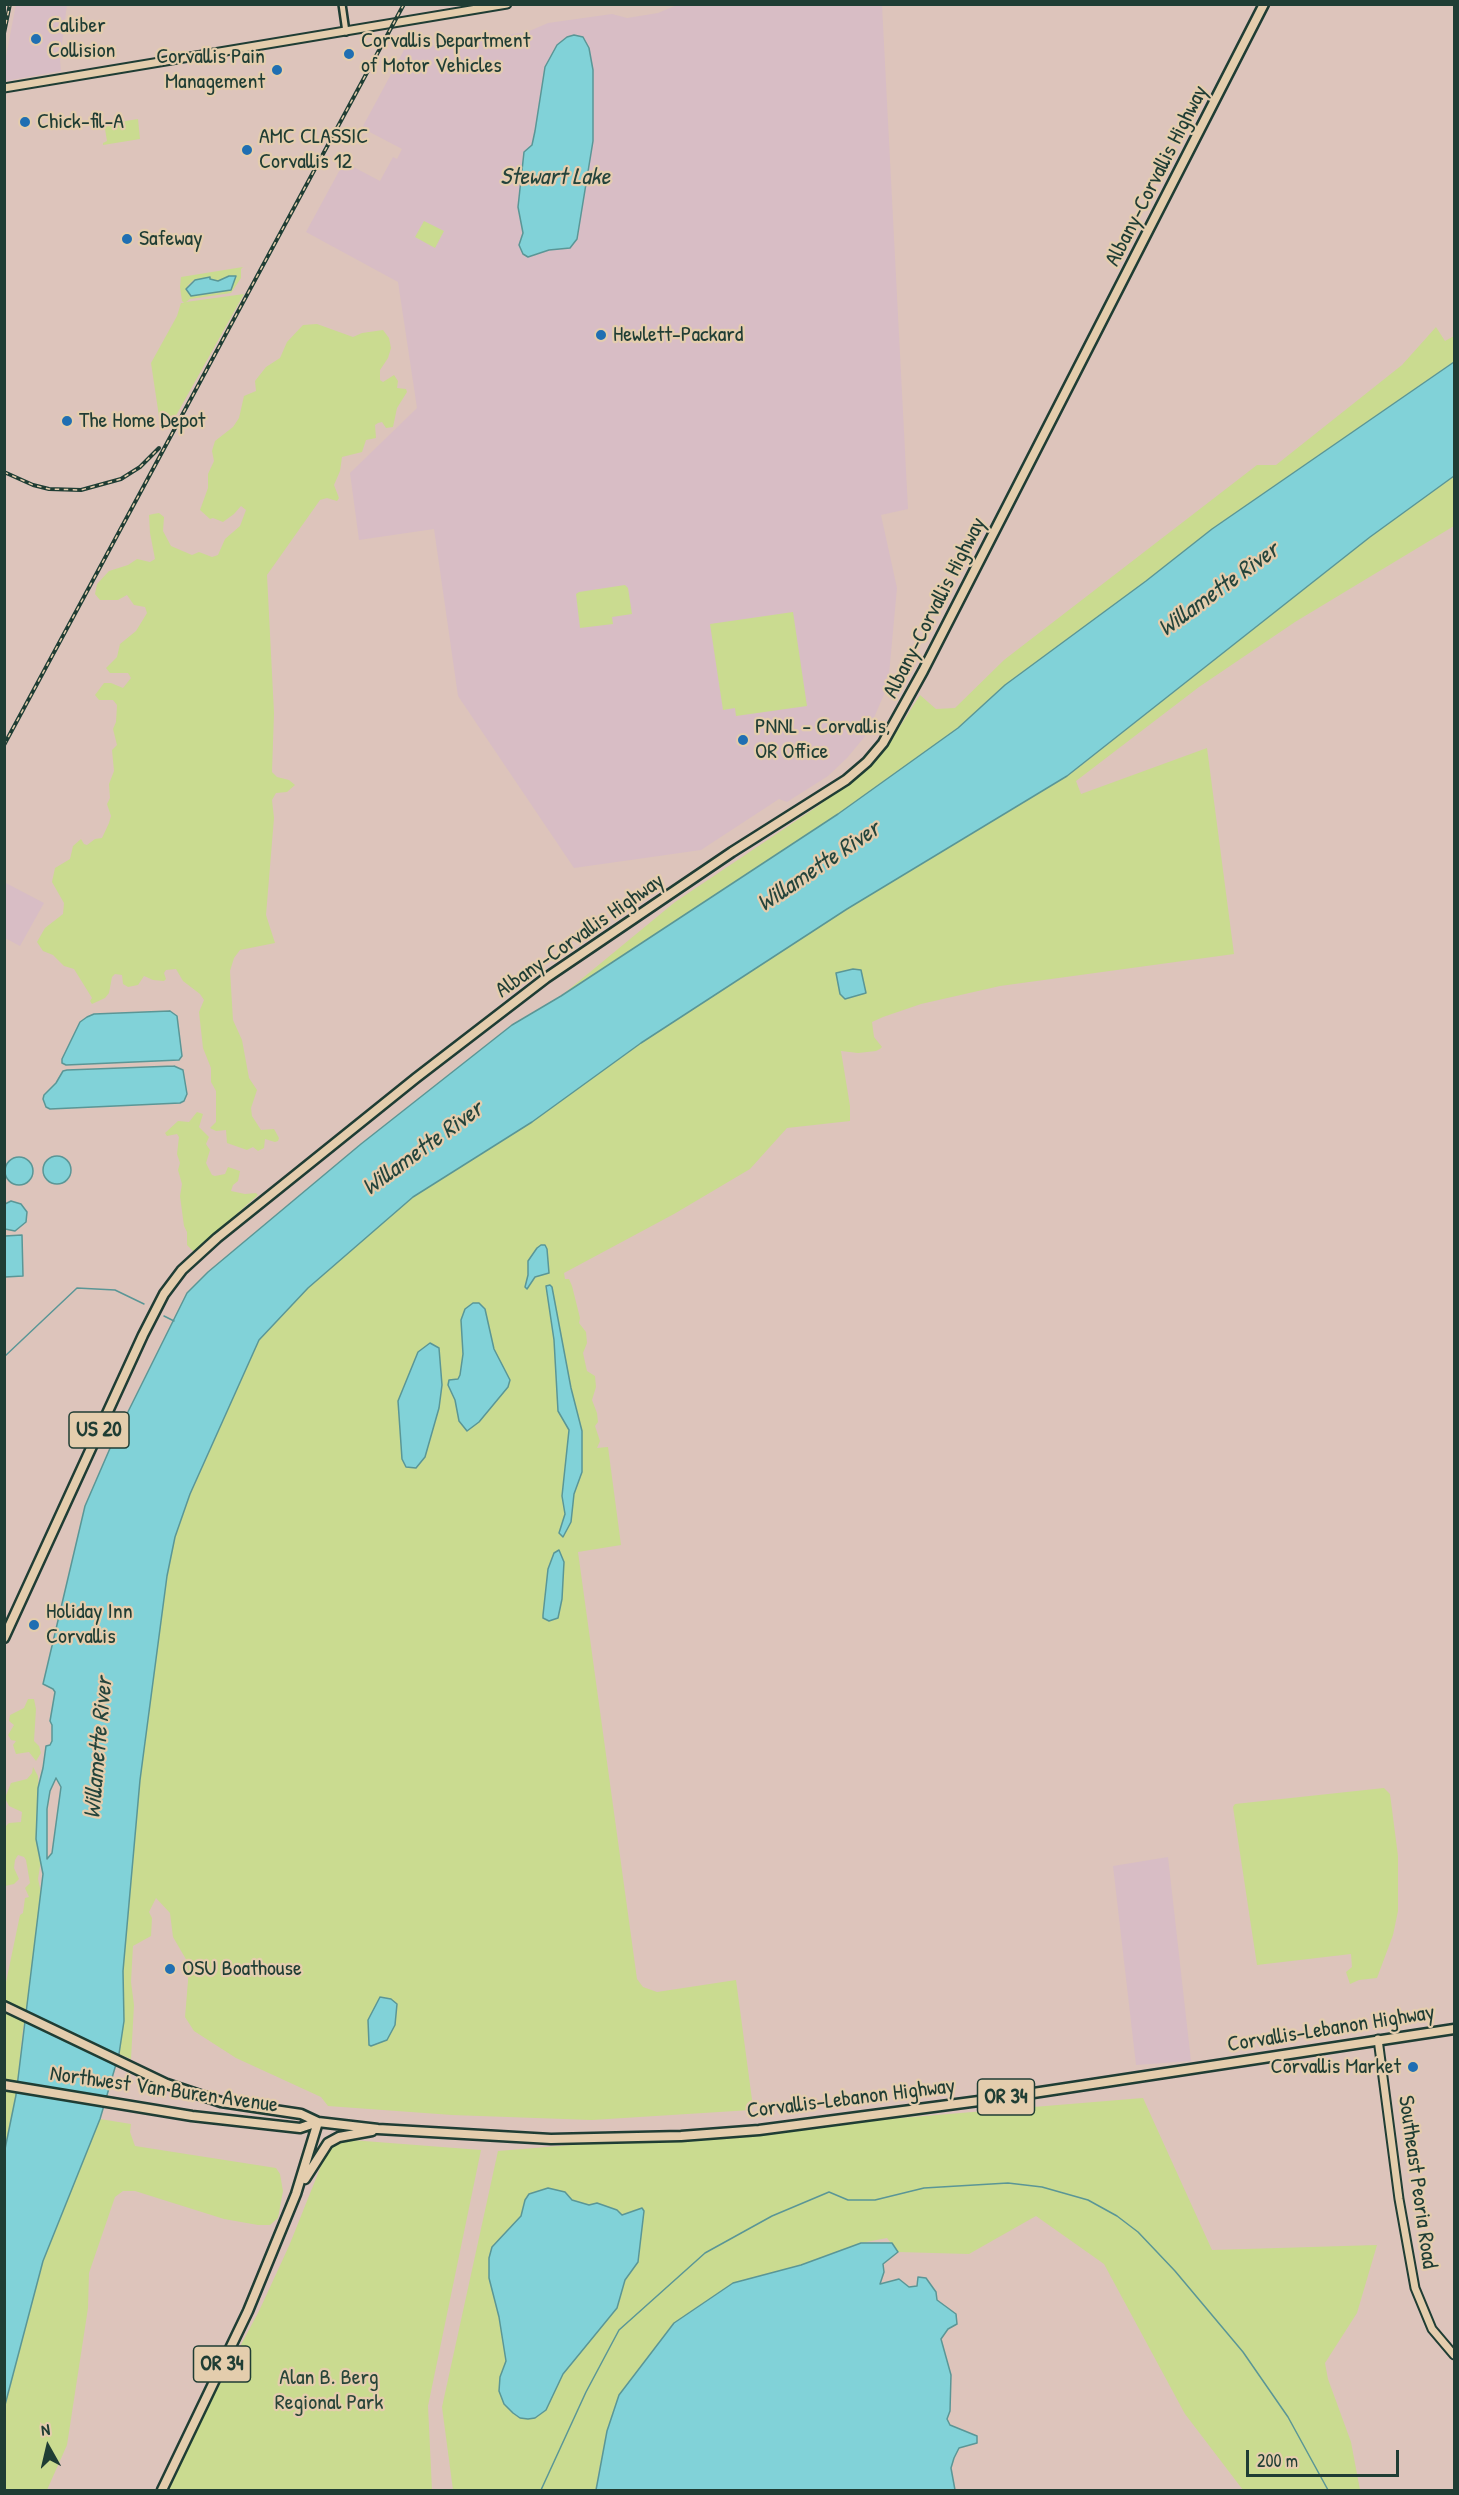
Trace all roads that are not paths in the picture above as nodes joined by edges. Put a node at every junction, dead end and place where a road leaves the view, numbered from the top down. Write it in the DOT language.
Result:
graph roads {
  1 [pos="342,4"];
  2 [pos="507,4"];
  3 [pos="1264,4"];
  4 [pos="346,32"];
  5 [pos="4,88"];
  6 [pos="4,1638"];
  7 [pos="4,2006"];
  8 [pos="1455,2029"];
  9 [pos="1378,2039"];
  10 [pos="4,2085"];
  11 [pos="318,2122"];
  12 [pos="378,2129"];
  13 [pos="296,2194"];
  14 [pos="1455,2355"];
  15 [pos="162,2490"];
  1 -- 4 [label="street"];
  2 -- 4 [label="main road"];
  3 -- 6 [label="highway, Albany-Corvallis Highway / US 20"];
  4 -- 5 [label="main road"];
  7 -- 11 [label="highway"];
  8 -- 9 [label="highway, Corvallis-Lebanon Highway / OR 34"];
  9 -- 12 [label="highway, Corvallis-Lebanon Highway / OR 34"];
  9 -- 14 [label="main road, Southeast Peoria Road"];
  10 -- 11 [label="highway, Northwest Van Buren Avenue"];
  11 -- 12 [label="highway, Corvallis-Lebanon Highway / OR 34"];
  11 -- 13 [label="highway, OR 34"];
  12 -- 13 [label="highway, OR 34"];
  13 -- 15 [label="highway, OR 34"];
}
